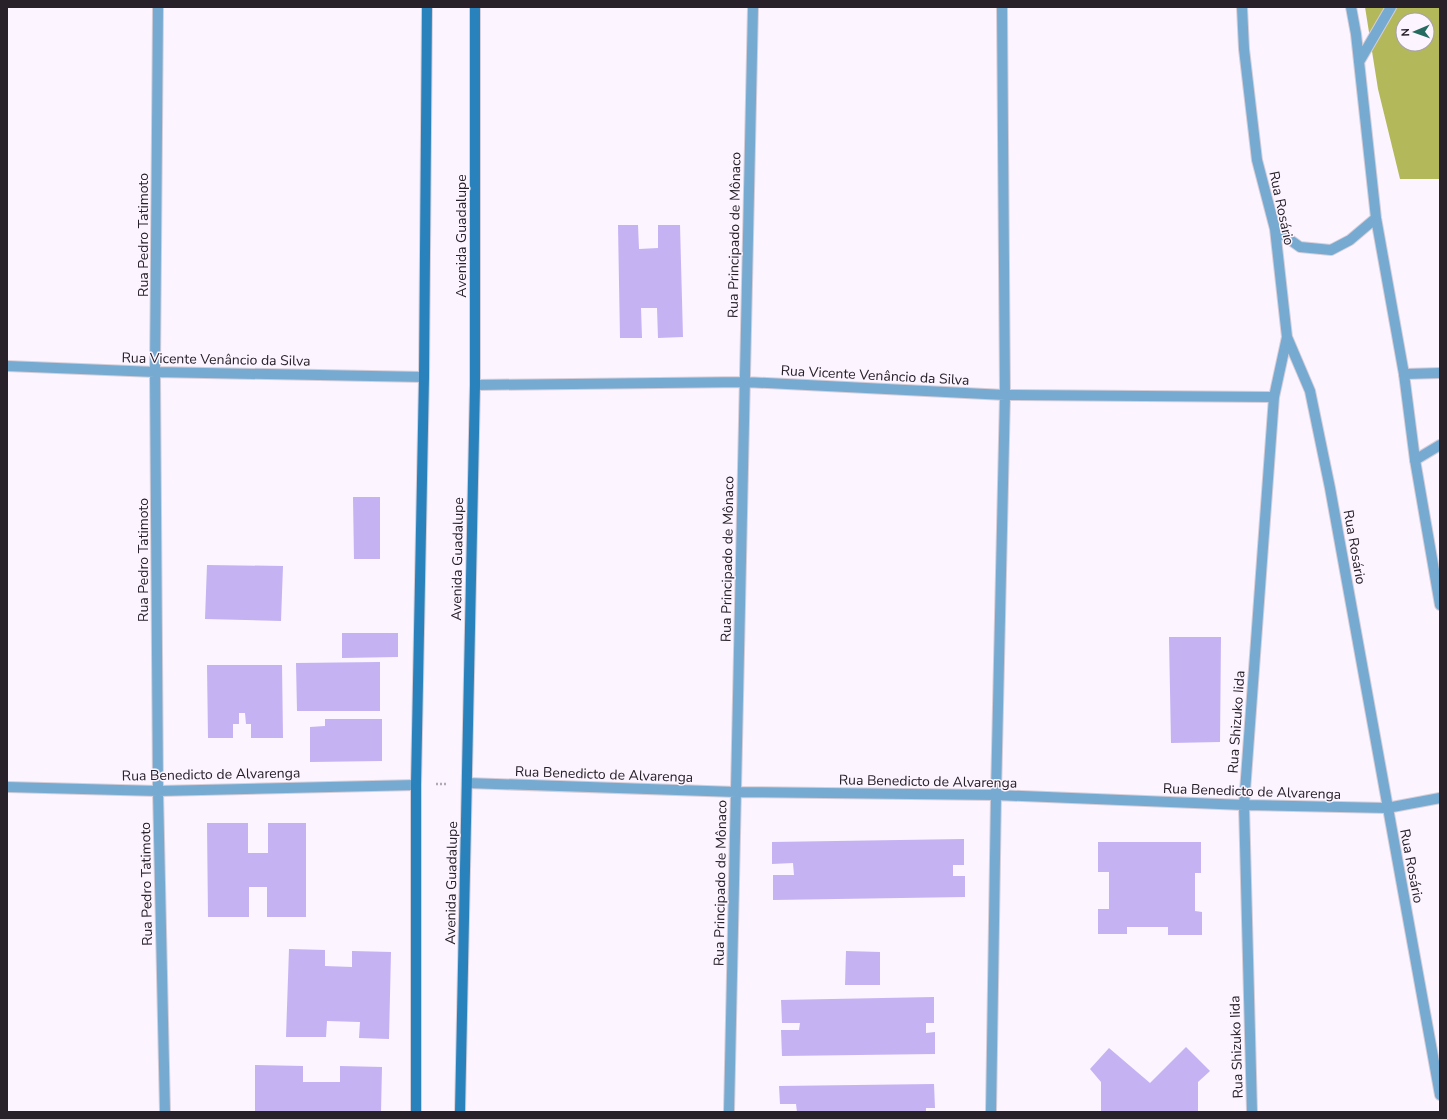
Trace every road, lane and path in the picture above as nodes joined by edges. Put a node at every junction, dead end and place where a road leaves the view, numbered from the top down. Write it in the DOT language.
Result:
graph roads {
  1 [pos="158,7"];
  2 [pos="427,7"];
  3 [pos="475,7"];
  4 [pos="753,7"];
  5 [pos="1002,7"];
  6 [pos="1242,7"];
  7 [pos="1351,7"];
  8 [pos="1391,7"];
  9 [pos="1359,62"];
  10 [pos="1376,218"];
  11 [pos="1275,229"];
  12 [pos="1287,336"];
  13 [pos="7,366"];
  14 [pos="156,372"];
  15 [pos="1440,373"];
  16 [pos="1404,374"];
  17 [pos="424,377"];
  18 [pos="745,382"];
  19 [pos="475,385"];
  20 [pos="1005,396"];
  21 [pos="1274,397"];
  22 [pos="1440,445"];
  23 [pos="1415,460"];
  24 [pos="1440,605"];
  25 [pos="467,783"];
  26 [pos="416,785"];
  27 [pos="7,787"];
  28 [pos="158,790"];
  29 [pos="736,792"];
  30 [pos="996,795"];
  31 [pos="1440,798"];
  32 [pos="1244,805"];
  33 [pos="1387,808"];
  34 [pos="1440,1095"];
  35 [pos="165,1112"];
  36 [pos="416,1112"];
  37 [pos="460,1112"];
  38 [pos="729,1112"];
  39 [pos="990,1112"];
  40 [pos="1252,1112"];
  1 -- 14 [label="street, Rua Pedro Tatimoto"];
  2 -- 17 [label="street"];
  3 -- 19 [label="street, Avenida Guadalupe"];
  4 -- 18 [label="street, Rua Principado de Mônaco"];
  5 -- 20 [label="street"];
  6 -- 11 [label="street, Rua Rosário"];
  7 -- 9 [label="street"];
  8 -- 9 [label="street"];
  9 -- 10 [label="street"];
  10 -- 11 [label="street"];
  10 -- 16 [label="street"];
  11 -- 12 [label="street, Rua Rosário"];
  12 -- 21 [label="street, Rua Shizuko Iida"];
  12 -- 33 [label="street, Rua Rosário"];
  13 -- 14 [label="street, Rua Vicente Venâncio da Silva"];
  14 -- 17 [label="street, Rua Vicente Venâncio da Silva"];
  14 -- 28 [label="street, Rua Pedro Tatimoto"];
  15 -- 16 [label="street"];
  16 -- 23 [label="street"];
  17 -- 26 [label="street"];
  18 -- 19 [label="street, Rua Vicente Venâncio da Silva"];
  18 -- 20 [label="street, Rua Vicente Venâncio da Silva"];
  18 -- 29 [label="street, Rua Principado de Mônaco"];
  19 -- 25 [label="street, Avenida Guadalupe"];
  20 -- 21 [label="street, Rua Vicente Venâncio da Silva"];
  20 -- 30 [label="street"];
  21 -- 32 [label="street, Rua Shizuko Iida"];
  22 -- 23 [label="street"];
  23 -- 24 [label="street"];
  25 -- 26 [label="path"];
  25 -- 29 [label="street, Rua Benedicto de Alvarenga"];
  25 -- 37 [label="street, Avenida Guadalupe"];
  26 -- 28 [label="street, Rua Benedicto de Alvarenga"];
  26 -- 36 [label="street"];
  27 -- 28 [label="street, Rua Benedicto de Alvarenga"];
  28 -- 35 [label="street, Rua Pedro Tatimoto"];
  29 -- 30 [label="street, Rua Benedicto de Alvarenga"];
  29 -- 38 [label="street, Rua Principado de Mônaco"];
  30 -- 32 [label="street, Rua Benedicto de Alvarenga"];
  30 -- 39 [label="street"];
  31 -- 33 [label="street, Rua Benedicto de Alvarenga"];
  32 -- 33 [label="street, Rua Benedicto de Alvarenga"];
  32 -- 40 [label="street, Rua Shizuko Iida"];
  33 -- 34 [label="street, Rua Rosário"];
}
